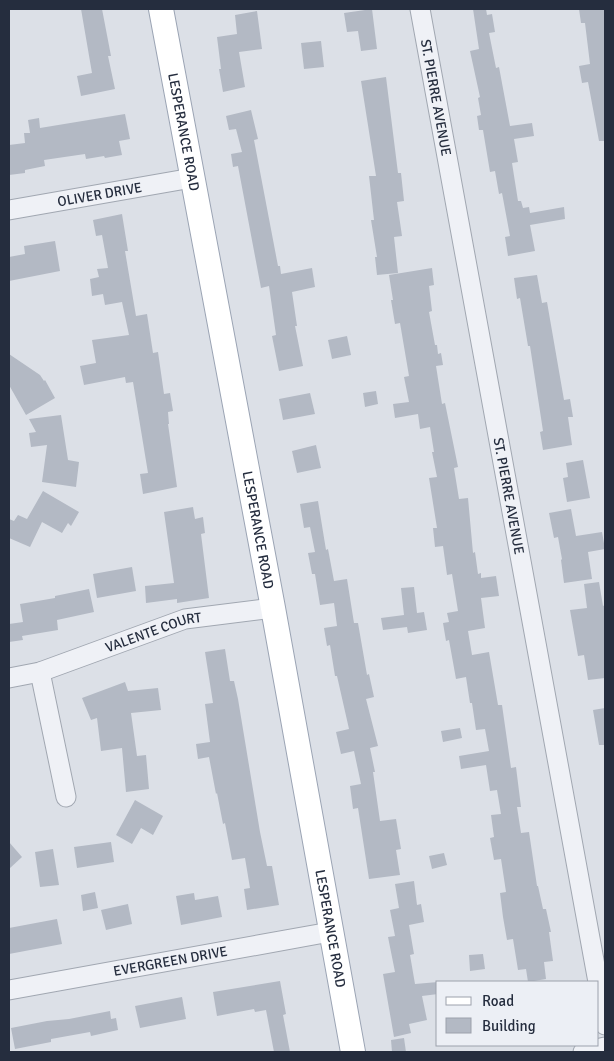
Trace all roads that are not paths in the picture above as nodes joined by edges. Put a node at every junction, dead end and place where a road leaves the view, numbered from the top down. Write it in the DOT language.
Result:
graph roads {
  1 [pos="161,9"];
  2 [pos="420,9"];
  3 [pos="192,178"];
  4 [pos="9,210"];
  5 [pos="273,608"];
  6 [pos="40,672"];
  7 [pos="9,678"];
  8 [pos="66,797"];
  9 [pos="330,932"];
  10 [pos="598,981"];
  11 [pos="599,989"];
  12 [pos="9,990"];
  13 [pos="605,1024"];
  14 [pos="353,1052"];
  1 -- 3 [label="main road, LESPERANCE ROAD"];
  2 -- 10 [label="street, ST. PIERRE AVENUE"];
  3 -- 4 [label="street, OLIVER DRIVE"];
  3 -- 5 [label="main road, LESPERANCE ROAD"];
  5 -- 6 [label="street, VALENTE COURT"];
  5 -- 9 [label="main road, LESPERANCE ROAD"];
  6 -- 7 [label="street, VALENTE COURT"];
  6 -- 8 [label="street"];
  9 -- 12 [label="street, EVERGREEN DRIVE"];
  9 -- 14 [label="main road, LESPERANCE ROAD"];
  11 -- 13 [label="street, ST. PIERRE AVENUE"];
}
